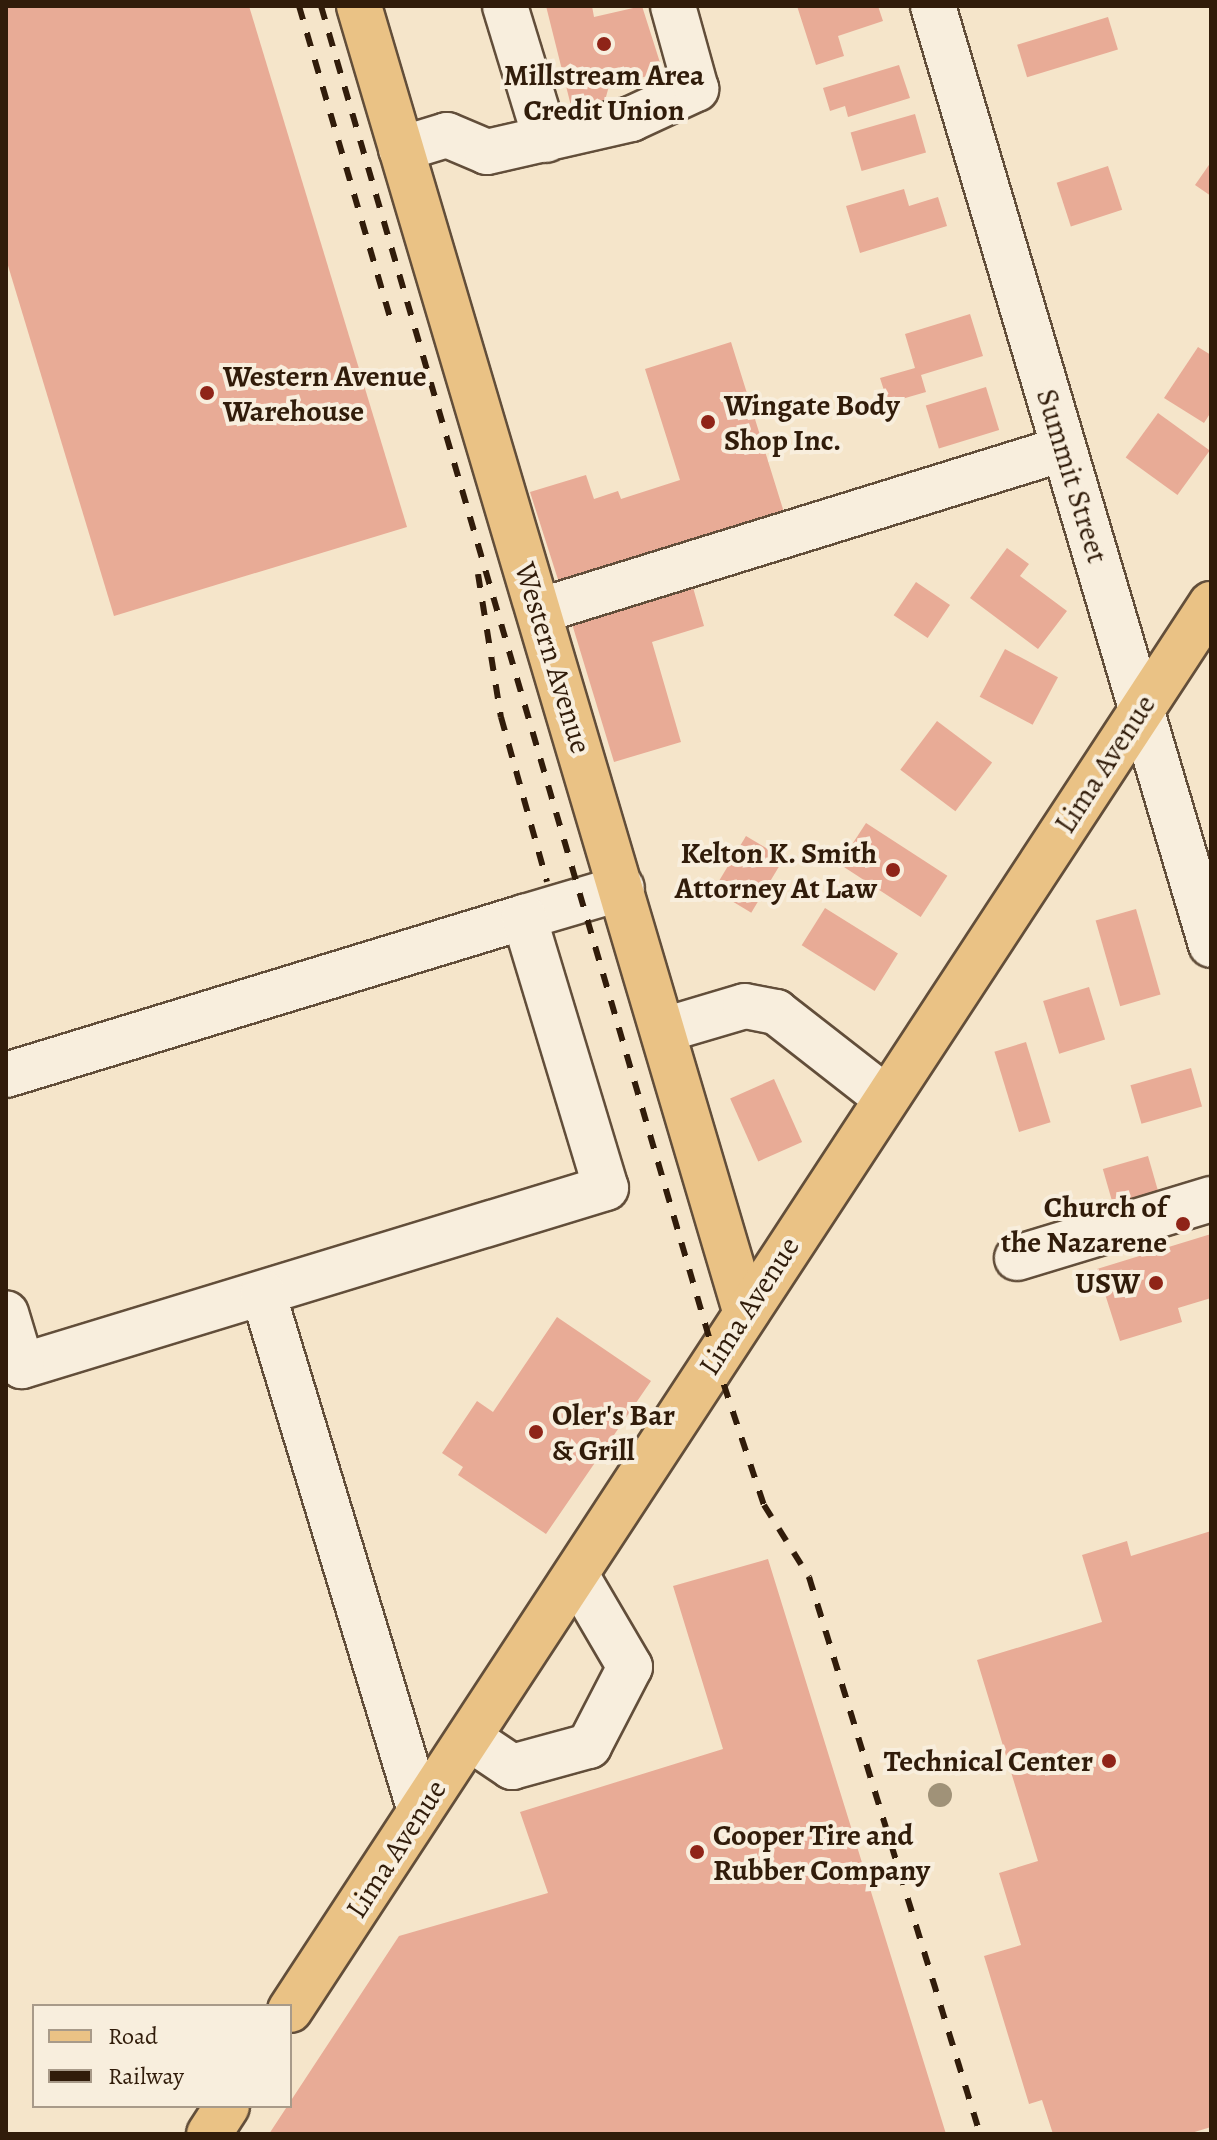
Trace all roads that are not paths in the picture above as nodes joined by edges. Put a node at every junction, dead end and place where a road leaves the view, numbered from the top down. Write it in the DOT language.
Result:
graph roads {
  1 [pos="359,6"];
  2 [pos="505,6"];
  3 [pos="673,6"];
  4 [pos="933,6"];
  5 [pos="546,140"];
  6 [pos="401,149"];
  7 [pos="1063,449"];
  8 [pos="1211,604"];
  9 [pos="539,611"];
  10 [pos="1139,709"];
  11 [pos="622,888"];
  12 [pos="524,917"];
  13 [pos="1211,945"];
  14 [pos="664,1030"];
  15 [pos="6,1075"];
  16 [pos="886,1098"];
  17 [pos="1211,1199"];
  18 [pos="1017,1258"];
  19 [pos="263,1293"];
  20 [pos="745,1311"];
  21 [pos="6,1313"];
  22 [pos="576,1575"];
  23 [pos="469,1738"];
  24 [pos="420,1811"];
  25 [pos="292,2007"];
  26 [pos="226,2108"];
  27 [pos="209,2134"];
  1 -- 6 [label="main road, Western Avenue"];
  2 -- 5 [label="street"];
  3 -- 5 [label="street"];
  4 -- 7 [label="street, Summit Street"];
  5 -- 6 [label="street"];
  6 -- 9 [label="main road, Western Avenue"];
  7 -- 9 [label="street"];
  7 -- 10 [label="street, Summit Street"];
  8 -- 10 [label="main road, Lima Avenue"];
  9 -- 11 [label="main road, Western Avenue"];
  10 -- 13 [label="street, Summit Street"];
  10 -- 16 [label="main road, Lima Avenue"];
  11 -- 12 [label="street"];
  11 -- 14 [label="main road, Western Avenue"];
  12 -- 15 [label="street"];
  12 -- 19 [label="street"];
  14 -- 16 [label="street"];
  14 -- 20 [label="main road, Western Avenue"];
  16 -- 20 [label="main road, Lima Avenue"];
  17 -- 18 [label="street"];
  19 -- 21 [label="street"];
  19 -- 24 [label="street"];
  20 -- 22 [label="main road, Lima Avenue"];
  22 -- 23 [label="main road, Lima Avenue"];
  22 -- 23 [label="street"];
  23 -- 24 [label="main road, Lima Avenue"];
  24 -- 25 [label="main road, Lima Avenue"];
  26 -- 27 [label="main road"];
}
